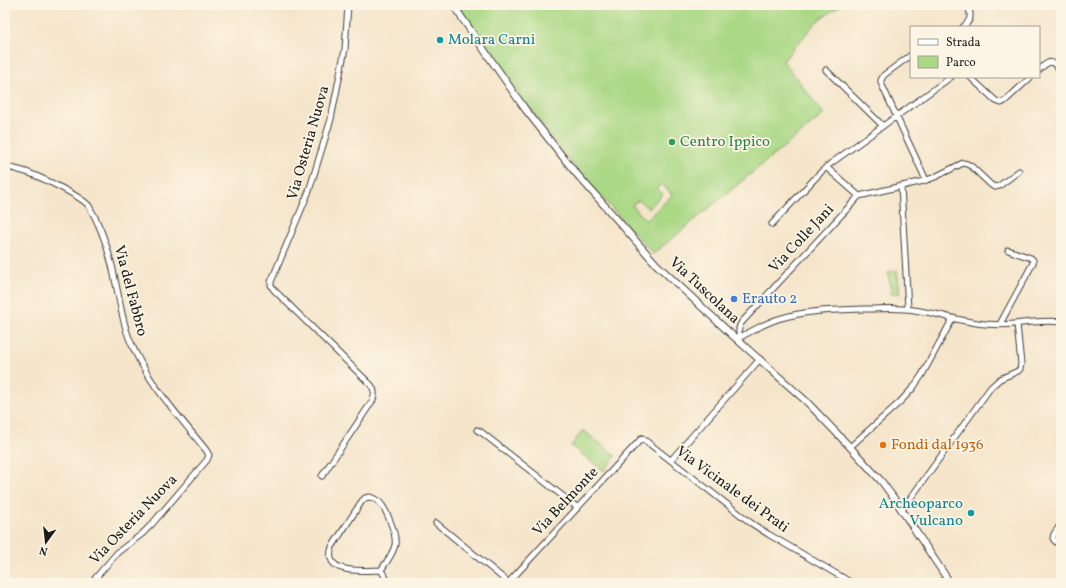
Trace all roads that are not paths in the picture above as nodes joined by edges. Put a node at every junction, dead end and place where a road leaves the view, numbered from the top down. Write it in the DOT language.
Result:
graph roads {
  1 [pos="348,5"];
  2 [pos="453,5"];
  3 [pos="968,5"];
  4 [pos="964,26"];
  5 [pos="910,56"];
  6 [pos="1040,69"];
  7 [pos="826,70"];
  8 [pos="1061,71"];
  9 [pos="949,78"];
  10 [pos="971,78"];
  11 [pos="1030,78"];
  12 [pos="896,116"];
  13 [pos="883,126"];
  14 [pos="5,166"];
  15 [pos="826,167"];
  16 [pos="1019,171"];
  17 [pos="926,180"];
  18 [pos="901,186"];
  19 [pos="859,196"];
  20 [pos="772,224"];
  21 [pos="1008,250"];
  22 [pos="908,309"];
  23 [pos="953,318"];
  24 [pos="1061,322"];
  25 [pos="1000,324"];
  26 [pos="1017,324"];
  27 [pos="738,338"];
  28 [pos="760,360"];
  29 [pos="477,430"];
  30 [pos="642,438"];
  31 [pos="850,446"];
  32 [pos="209,455"];
  33 [pos="671,460"];
  34 [pos="322,476"];
  35 [pos="578,508"];
  36 [pos="902,510"];
  37 [pos="436,523"];
  38 [pos="1061,524"];
  39 [pos="1061,546"];
  40 [pos="381,570"];
  41 [pos="91,583"];
  42 [pos="389,583"];
  43 [pos="509,583"];
  44 [pos="852,583"];
  45 [pos="950,583"];
  1 -- 34 [label="street, Via Osteria Nuova"];
  2 -- 27 [label="main road, Via Tuscolana"];
  3 -- 4 [label="street"];
  5 -- 12 [label="street"];
  6 -- 8 [label="street"];
  7 -- 13 [label="street"];
  9 -- 12 [label="street"];
  10 -- 11 [label="street"];
  12 -- 13 [label="street"];
  12 -- 17 [label="street"];
  13 -- 15 [label="street"];
  14 -- 32 [label="street, Via del Fabbro"];
  15 -- 19 [label="street"];
  15 -- 20 [label="street"];
  16 -- 17 [label="street"];
  17 -- 18 [label="street"];
  18 -- 19 [label="street"];
  18 -- 22 [label="street"];
  19 -- 27 [label="street, Via Colle Jani"];
  21 -- 25 [label="street"];
  22 -- 23 [label="street"];
  22 -- 27 [label="street"];
  23 -- 25 [label="street"];
  23 -- 31 [label="street"];
  24 -- 26 [label="street"];
  25 -- 26 [label="street"];
  26 -- 36 [label="street"];
  27 -- 28 [label="main road, Via Tuscolana"];
  28 -- 31 [label="main road, Via Tuscolana"];
  28 -- 33 [label="street"];
  29 -- 35 [label="street"];
  30 -- 33 [label="street, Via Vicinale dei Prati"];
  30 -- 35 [label="street, Via Belmonte"];
  31 -- 36 [label="main road, Via Tuscolana"];
  32 -- 41 [label="street, Via Osteria Nuova"];
  33 -- 44 [label="street, Via Vicinale dei Prati"];
  35 -- 43 [label="street, Via Belmonte"];
  36 -- 45 [label="main road, Via Tuscolana"];
  37 -- 43 [label="street"];
  38 -- 39 [label="street"];
  40 -- 40 [label="street"];
  40 -- 42 [label="street"];
}
